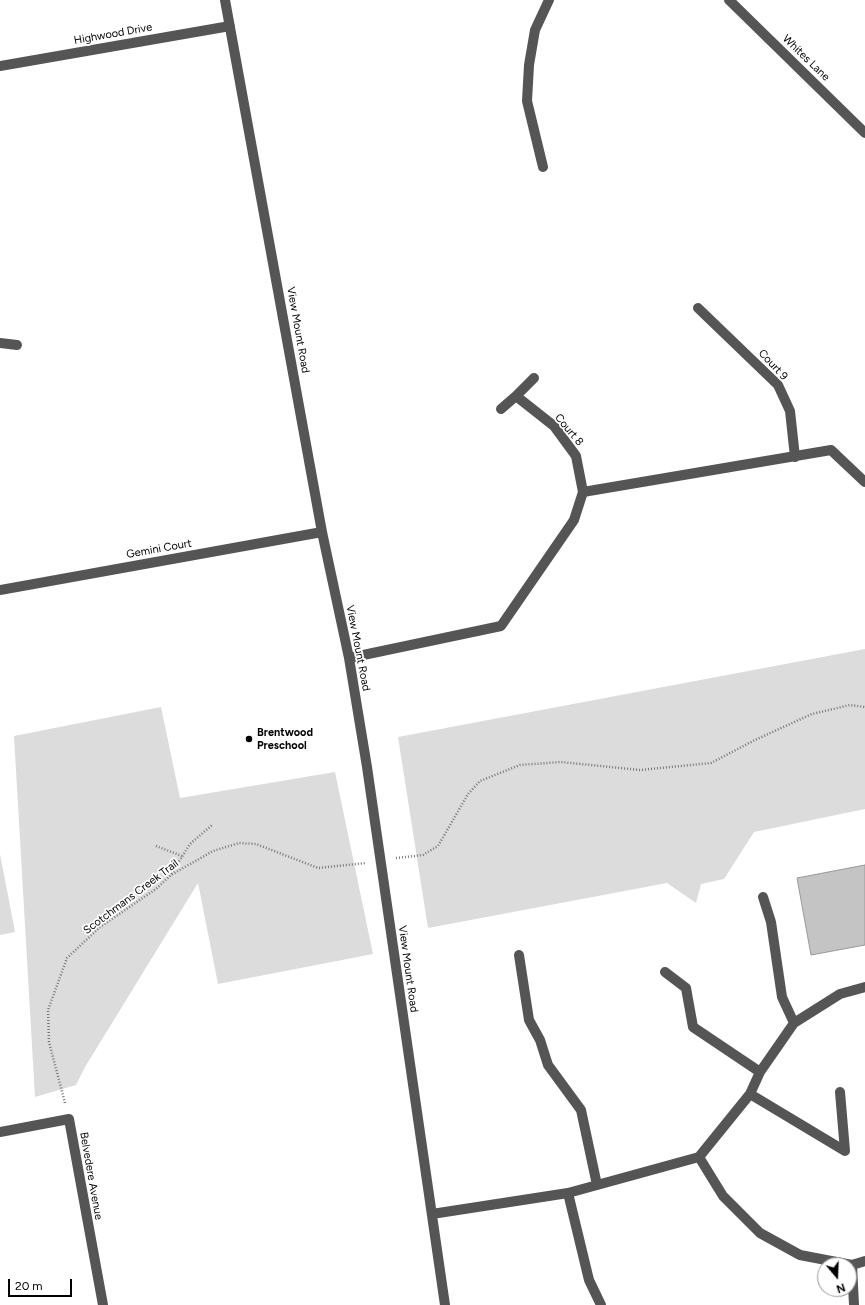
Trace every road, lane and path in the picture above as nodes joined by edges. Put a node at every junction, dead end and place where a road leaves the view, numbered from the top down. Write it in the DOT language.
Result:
graph roads {
  1 [pos="225,0"];
  2 [pos="549,0"];
  3 [pos="733,1"];
  4 [pos="230,26"];
  5 [pos="0,66"];
  6 [pos="865,133"];
  7 [pos="543,167"];
  8 [pos="698,308"];
  9 [pos="0,343"];
  10 [pos="17,345"];
  11 [pos="534,378"];
  12 [pos="516,396"];
  13 [pos="501,409"];
  14 [pos="795,457"];
  15 [pos="865,482"];
  16 [pos="583,492"];
  17 [pos="322,532"];
  18 [pos="0,590"];
  19 [pos="348,658"];
  20 [pos="865,707"];
  21 [pos="212,825"];
  22 [pos="156,846"];
  23 [pos="182,856"];
  24 [pos="380,861"];
  25 [pos="171,875"];
  26 [pos="763,897"];
  27 [pos="519,955"];
  28 [pos="665,972"];
  29 [pos="865,987"];
  30 [pos="794,1024"];
  31 [pos="760,1072"];
  32 [pos="840,1092"];
  33 [pos="750,1094"];
  34 [pos="69,1119"];
  35 [pos="0,1132"];
  36 [pos="699,1157"];
  37 [pos="597,1185"];
  38 [pos="568,1193"];
  39 [pos="432,1214"];
  40 [pos="817,1258"];
  41 [pos="103,1305"];
  42 [pos="445,1305"];
  43 [pos="601,1305"];
  1 -- 4 [label="street, View Mount Road"];
  2 -- 7 [label="street"];
  3 -- 6 [label="street, Whites Lane"];
  4 -- 5 [label="street, Highwood Drive"];
  4 -- 17 [label="street, View Mount Road"];
  8 -- 14 [label="street, Court 9"];
  9 -- 10 [label="street"];
  11 -- 12 [label="street"];
  12 -- 13 [label="street"];
  12 -- 16 [label="street, Court 8"];
  14 -- 15 [label="street"];
  14 -- 16 [label="street"];
  16 -- 19 [label="street"];
  17 -- 18 [label="street, Gemini Court"];
  17 -- 19 [label="street, View Mount Road"];
  19 -- 24 [label="street, View Mount Road"];
  20 -- 24 [label="path, Scotchmans Creek Trail"];
  21 -- 23 [label="path"];
  22 -- 23 [label="path"];
  23 -- 25 [label="path"];
  24 -- 25 [label="path, Scotchmans Creek Trail"];
  24 -- 39 [label="street, View Mount Road"];
  25 -- 34 [label="path, Scotchmans Creek Trail"];
  26 -- 30 [label="street"];
  27 -- 37 [label="street"];
  28 -- 31 [label="street"];
  29 -- 30 [label="street"];
  30 -- 31 [label="street"];
  31 -- 33 [label="street"];
  32 -- 33 [label="street"];
  33 -- 36 [label="street"];
  34 -- 35 [label="street, Belvedere Avenue"];
  34 -- 41 [label="street, Belvedere Avenue"];
  36 -- 37 [label="street"];
  36 -- 40 [label="street"];
  37 -- 38 [label="street"];
  38 -- 39 [label="street"];
  38 -- 43 [label="street"];
  39 -- 42 [label="street, View Mount Road"];
}
